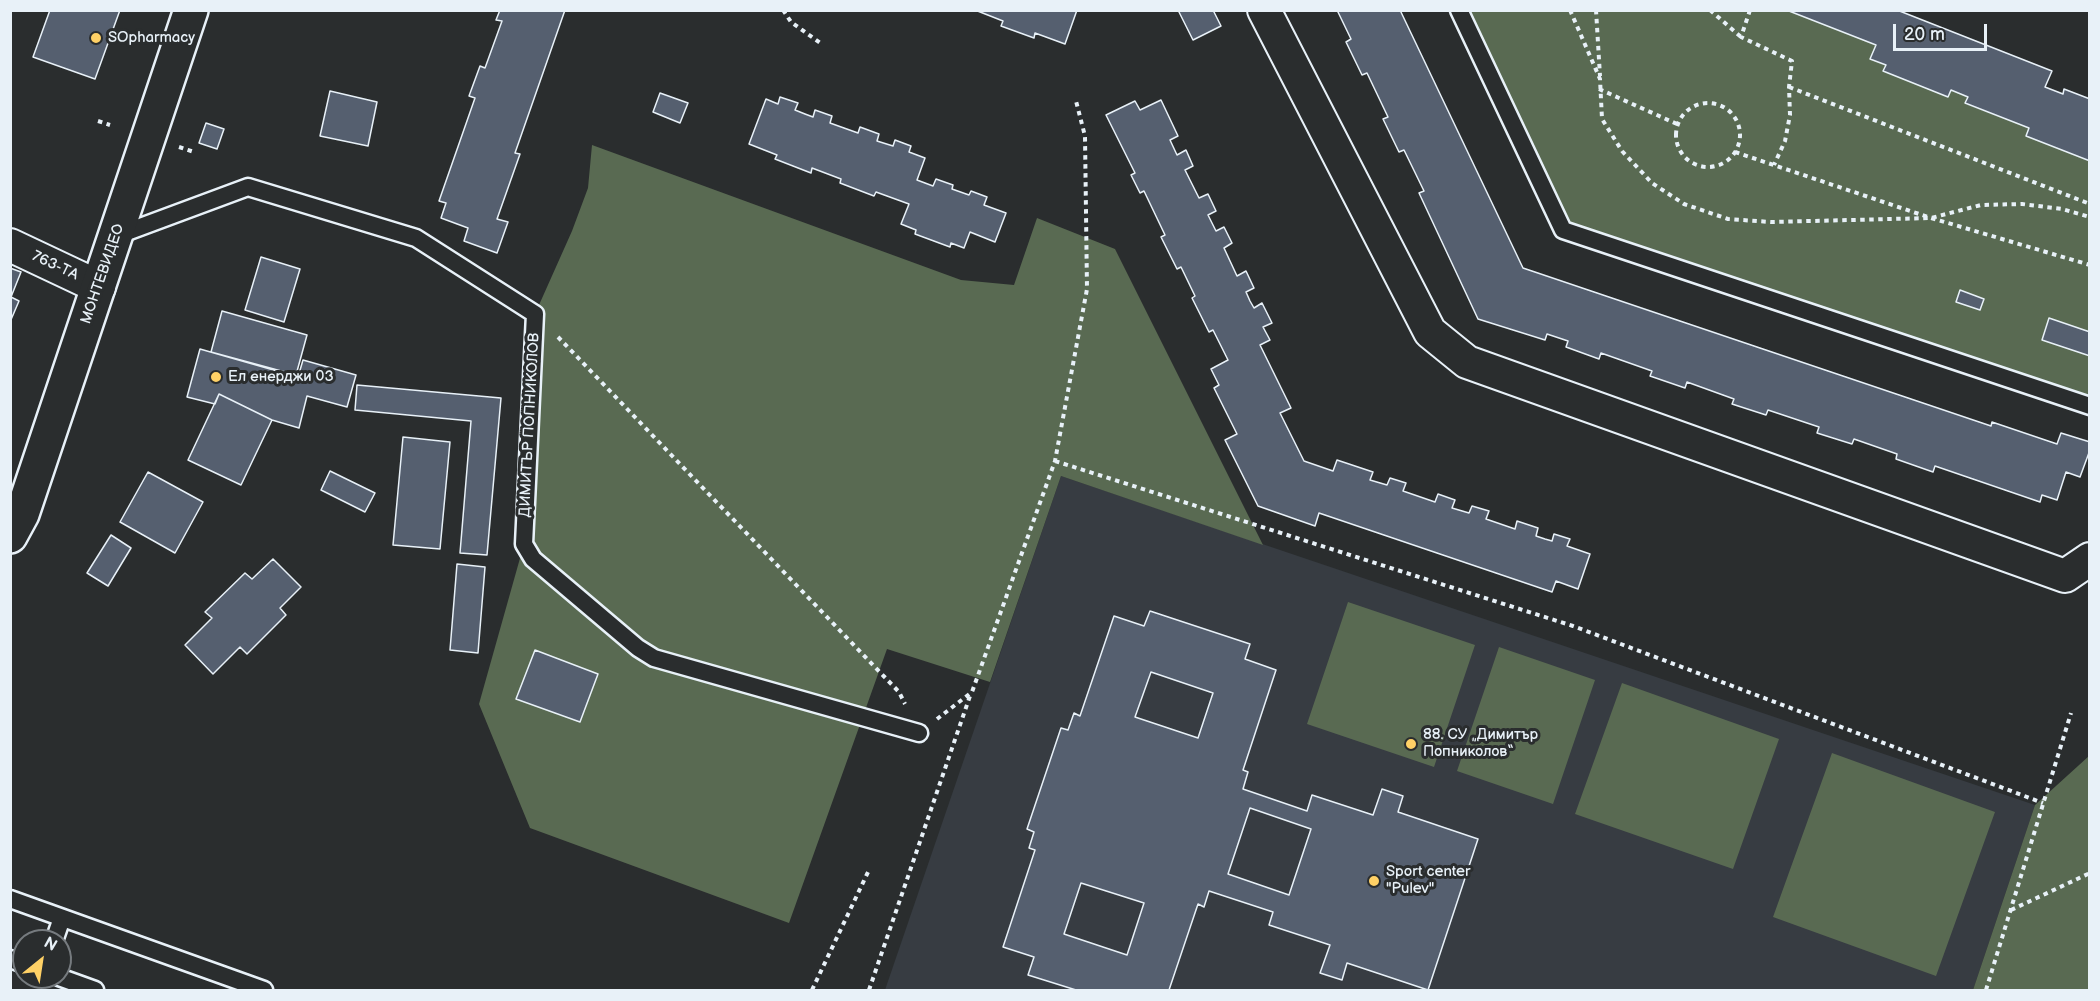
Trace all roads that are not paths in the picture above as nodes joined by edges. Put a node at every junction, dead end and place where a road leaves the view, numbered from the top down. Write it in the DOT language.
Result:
graph roads {
  1 [pos="191,10"];
  2 [pos="1264,10"];
  3 [pos="1459,10"];
  4 [pos="116,236"];
  5 [pos="10,245"];
  6 [pos="99,287"];
  7 [pos="2090,406"];
  8 [pos="14,520"];
  9 [pos="2090,559"];
  10 [pos="919,733"];
  11 [pos="10,899"];
  12 [pos="62,918"];
  13 [pos="58,929"];
  14 [pos="72,982"];
  15 [pos="95,990"];
  16 [pos="264,990"];
  1 -- 4 [label="street, МОНТЕВИДЕО"];
  2 -- 9 [label="street"];
  3 -- 7 [label="lane"];
  4 -- 6 [label="street, МОНТЕВИДЕО"];
  4 -- 10 [label="lane, ДИМИТЪР ПОПНИКОЛОВ"];
  5 -- 6 [label="street, 763-ТА"];
  6 -- 8 [label="street, МОНТЕВИДЕО"];
  11 -- 12 [label="lane"];
  12 -- 13 [label="lane"];
  12 -- 16 [label="lane"];
  14 -- 15 [label="lane"];
}
